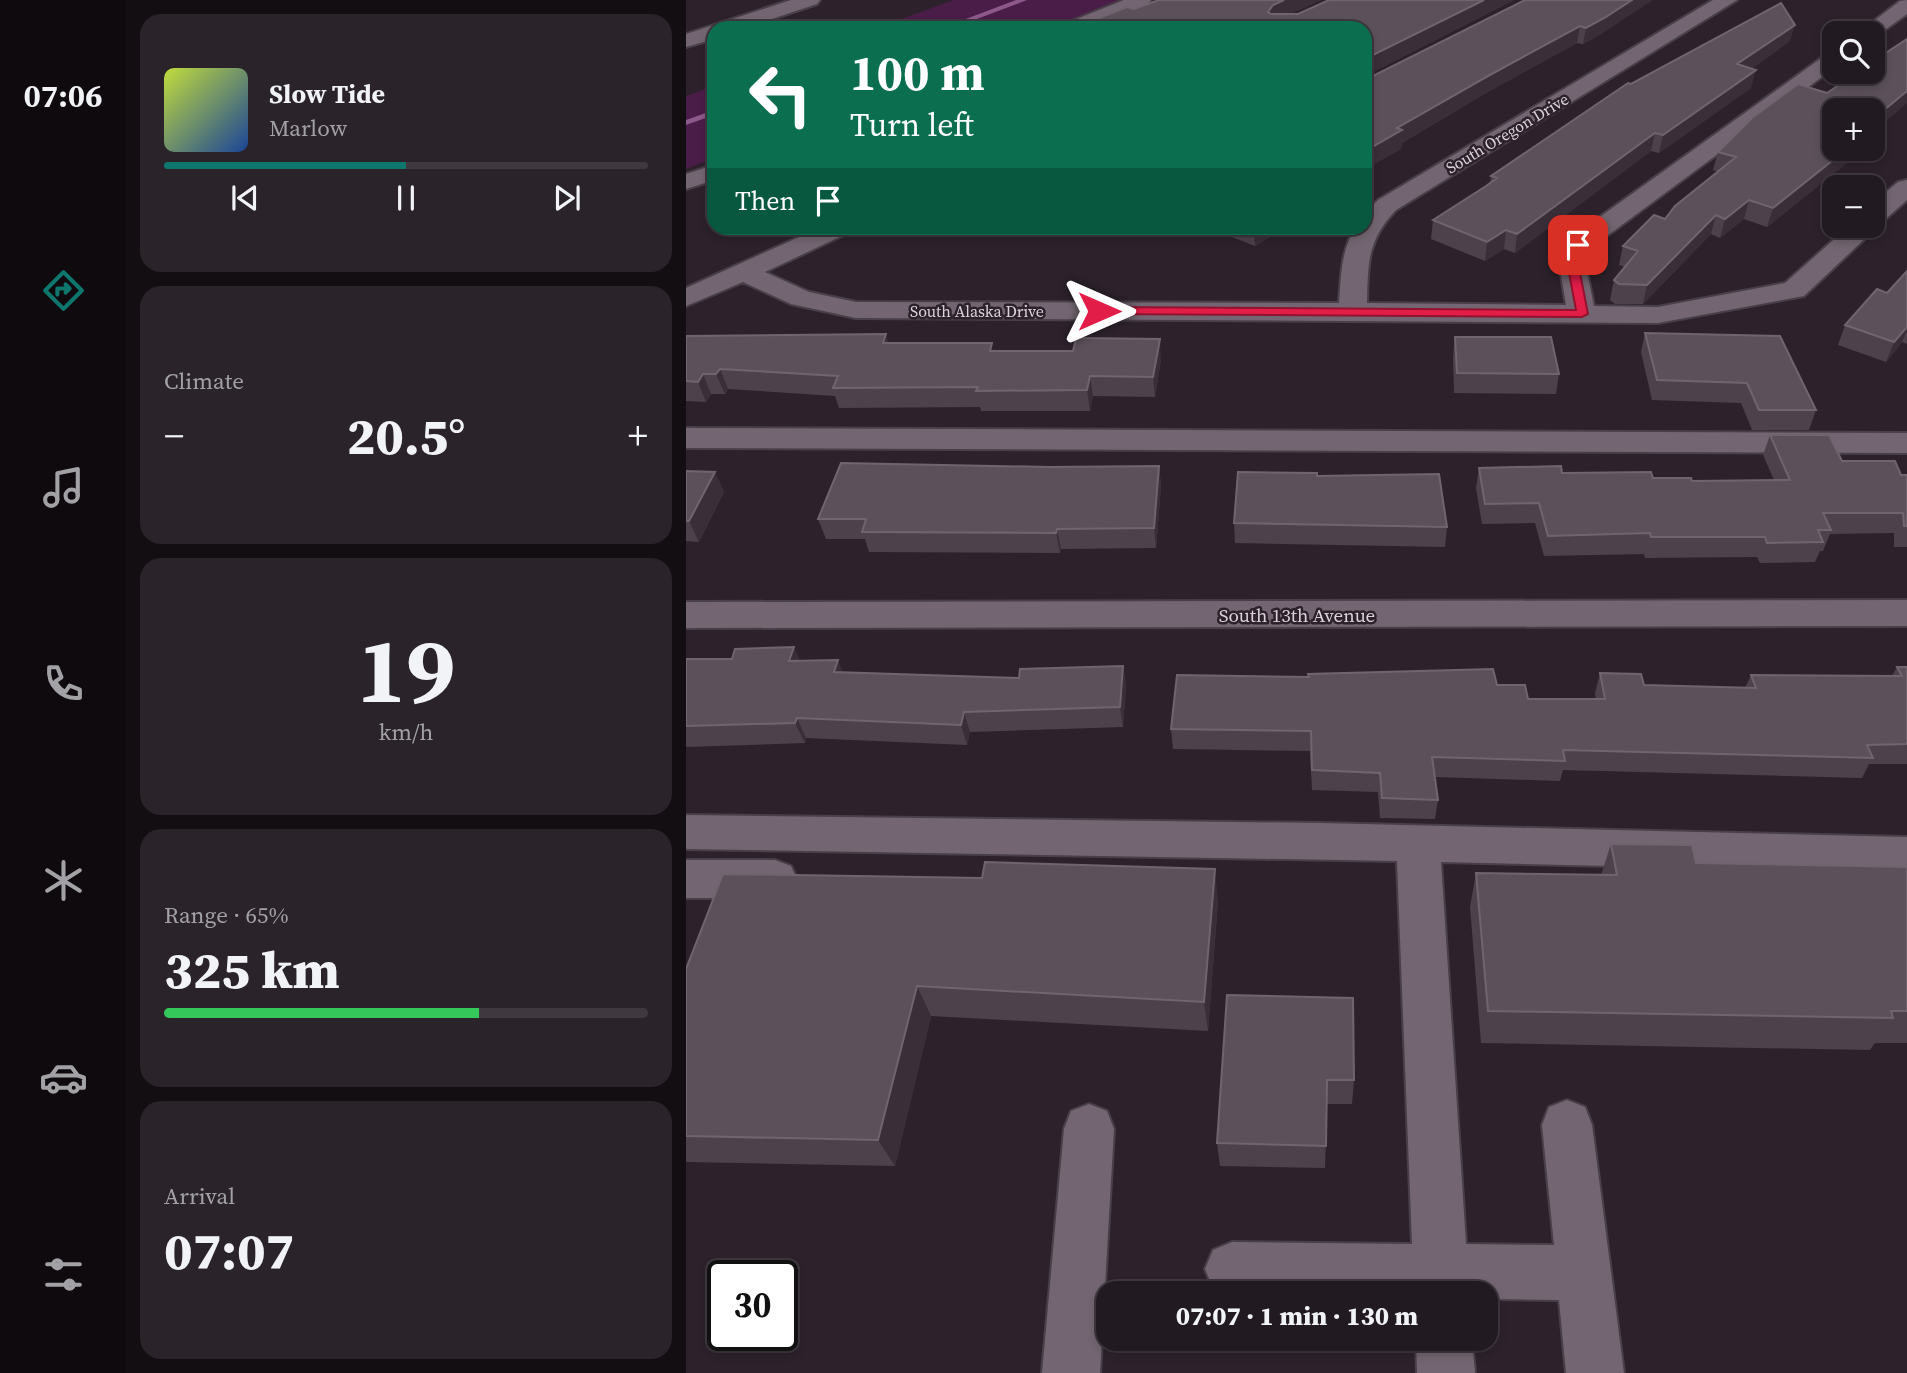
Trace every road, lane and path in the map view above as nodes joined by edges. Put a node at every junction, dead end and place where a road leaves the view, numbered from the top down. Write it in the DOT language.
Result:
graph roads {
  1 [pos="810,0"];
  2 [pos="1141,0"];
  3 [pos="1727,0"];
  4 [pos="1907,5"];
  5 [pos="746,21"];
  6 [pos="1088,21"];
  7 [pos="1885,21"];
  8 [pos="707,34"];
  9 [pos="686,41"];
  10 [pos="1822,67"];
  11 [pos="707,174"];
  12 [pos="686,182"];
  13 [pos="1907,187"];
  14 [pos="1885,206"];
  15 [pos="1372,222"];
  16 [pos="824,235"];
  17 [pos="1361,235"];
  18 [pos="1851,238"];
  19 [pos="742,272"];
  20 [pos="686,298"];
  21 [pos="1353,311"];
  22 [pos="1582,314"];
  23 [pos="686,438"];
  24 [pos="1907,443"];
  25 [pos="1907,613"];
  26 [pos="686,615"];
  27 [pos="686,832"];
  28 [pos="1418,843"];
  29 [pos="1907,855"];
  30 [pos="686,879"];
  31 [pos="814,880"];
  32 [pos="1567,1125"];
  33 [pos="1089,1129"];
  34 [pos="1232,1269"];
  35 [pos="1584,1273"];
  36 [pos="1425,1281"];
  37 [pos="1441,1281"];
  38 [pos="1457,1281"];
  39 [pos="1445,1351"];
  40 [pos="1071,1373"];
  41 [pos="1446,1373"];
  42 [pos="1595,1373"];
  1 -- 5 [label="street"];
  2 -- 6 [label="street"];
  3 -- 15 [label="street, South Oregon Drive"];
  4 -- 7 [label="street"];
  8 -- 9 [label="street"];
  10 -- 22 [label="street"];
  11 -- 12 [label="street"];
  13 -- 14 [label="street"];
  16 -- 19 [label="street"];
  17 -- 21 [label="street, South Oregon Drive"];
  18 -- 22 [label="street, South Alaska Drive"];
  19 -- 20 [label="street"];
  19 -- 21 [label="street, South Alaska Drive"];
  21 -- 22 [label="street, South Alaska Drive"];
  23 -- 24 [label="street"];
  25 -- 26 [label="street, South 13th Avenue"];
  27 -- 28 [label="street"];
  28 -- 29 [label="street"];
  28 -- 37 [label="street"];
  30 -- 31 [label="street"];
  32 -- 35 [label="street"];
  33 -- 40 [label="street"];
  34 -- 36 [label="street"];
  35 -- 38 [label="street"];
  35 -- 42 [label="street"];
  39 -- 41 [label="street"];
}
